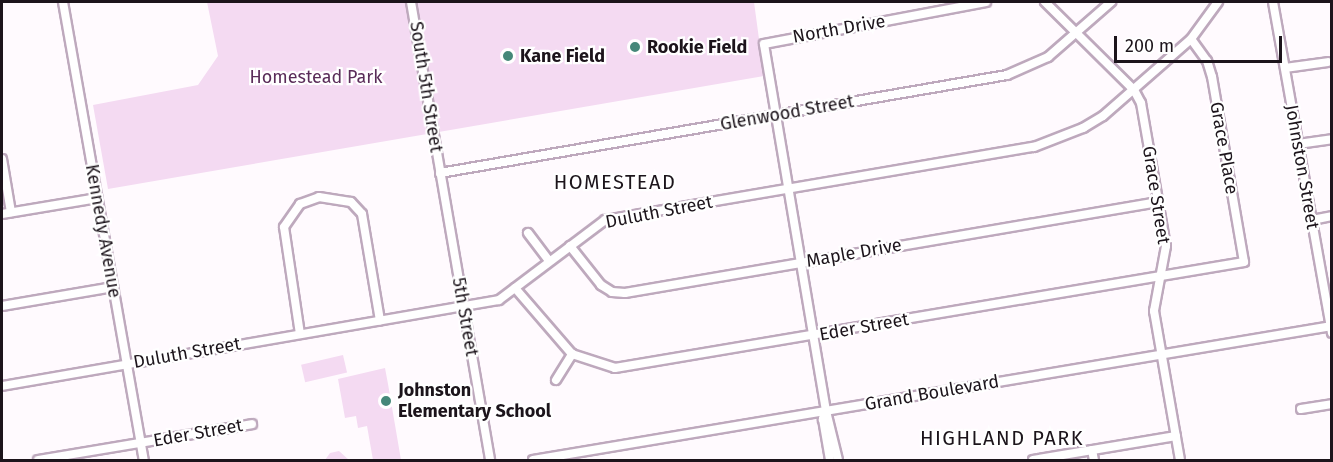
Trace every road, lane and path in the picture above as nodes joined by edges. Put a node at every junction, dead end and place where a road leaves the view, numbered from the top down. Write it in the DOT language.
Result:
graph roads {
  1 [pos="63,2"];
  2 [pos="411,2"];
  3 [pos="986,2"];
  4 [pos="1045,2"];
  5 [pos="1111,2"];
  6 [pos="1218,2"];
  7 [pos="1273,2"];
  8 [pos="1076,33"];
  9 [pos="1191,39"];
  10 [pos="1328,62"];
  11 [pos="1285,68"];
  12 [pos="1134,90"];
  13 [pos="774,115"];
  14 [pos="1332,139"];
  15 [pos="1298,144"];
  16 [pos="2,159"];
  17 [pos="440,173"];
  18 [pos="787,189"];
  19 [pos="98,198"];
  20 [pos="1158,202"];
  21 [pos="6,213"];
  22 [pos="1332,216"];
  23 [pos="1312,220"];
  24 [pos="528,233"];
  25 [pos="570,246"];
  26 [pos="549,261"];
  27 [pos="800,262"];
  28 [pos="1244,262"];
  29 [pos="1159,277"];
  30 [pos="113,287"];
  31 [pos="515,288"];
  32 [pos="2,306"];
  33 [pos="462,306"];
  34 [pos="380,320"];
  35 [pos="1331,328"];
  36 [pos="300,334"];
  37 [pos="813,336"];
  38 [pos="572,354"];
  39 [pos="1161,355"];
  40 [pos="127,364"];
  41 [pos="556,380"];
  42 [pos="2,386"];
  43 [pos="1332,404"];
  44 [pos="1301,409"];
  45 [pos="826,411"];
  46 [pos="252,424"];
  47 [pos="1176,435"];
  48 [pos="141,444"];
  49 [pos="1092,450"];
  50 [pos="38,460"];
  51 [pos="144,460"];
  52 [pos="490,460"];
  53 [pos="533,460"];
  54 [pos="830,460"];
  55 [pos="838,460"];
  56 [pos="1033,460"];
  57 [pos="1094,460"];
  58 [pos="1180,460"];
  1 -- 19 [label="street, Kennedy Avenue"];
  2 -- 17 [label="street, South 5th Street"];
  3 -- 13 [label="street, North Drive"];
  4 -- 8 [label="street, Grace Street"];
  5 -- 8 [label="street, Glenwood Street"];
  6 -- 9 [label="street, Duluth Street"];
  7 -- 11 [label="street, Johnston Street"];
  8 -- 12 [label="street, Grace Street"];
  8 -- 13 [label="street, Glenwood Street"];
  9 -- 12 [label="street, Duluth Street"];
  9 -- 28 [label="street, Grace Place"];
  10 -- 11 [label="street"];
  11 -- 15 [label="street, Johnston Street"];
  12 -- 18 [label="street, Duluth Street"];
  12 -- 20 [label="street, Grace Street"];
  13 -- 17 [label="street, Glenwood Street"];
  13 -- 18 [label="street"];
  14 -- 15 [label="street"];
  15 -- 23 [label="street, Johnston Street"];
  16 -- 21 [label="street"];
  17 -- 33 [label="street, 5th Street"];
  18 -- 25 [label="street, Duluth Street"];
  18 -- 27 [label="street"];
  19 -- 21 [label="street"];
  19 -- 30 [label="street, Kennedy Avenue"];
  20 -- 27 [label="street, Maple Drive"];
  20 -- 29 [label="street, Grace Street"];
  22 -- 23 [label="street"];
  23 -- 35 [label="street, Johnston Street"];
  24 -- 26 [label="street"];
  25 -- 26 [label="street, Duluth Street"];
  25 -- 27 [label="street, Maple Drive"];
  26 -- 31 [label="street, Duluth Street"];
  27 -- 37 [label="street"];
  28 -- 29 [label="street, Eder Street"];
  29 -- 37 [label="street, Eder Street"];
  29 -- 39 [label="street, Grace Street"];
  30 -- 32 [label="street"];
  30 -- 40 [label="street, Kennedy Avenue"];
  31 -- 33 [label="street, Duluth Street"];
  31 -- 38 [label="street"];
  33 -- 34 [label="street, Duluth Street"];
  33 -- 52 [label="street, 5th Street"];
  34 -- 36 [label="street, Duluth Street"];
  34 -- 36 [label="street"];
  35 -- 39 [label="street, Grand Boulevard"];
  36 -- 40 [label="street, Duluth Street"];
  37 -- 38 [label="street, Eder Street"];
  37 -- 45 [label="street"];
  38 -- 41 [label="street"];
  39 -- 45 [label="street, Grand Boulevard"];
  39 -- 47 [label="street, Grace Street"];
  40 -- 42 [label="street, Duluth Street"];
  40 -- 48 [label="street, Kennedy Avenue"];
  43 -- 44 [label="street"];
  45 -- 53 [label="street, Grand Boulevard"];
  45 -- 54 [label="street"];
  45 -- 55 [label="street"];
  46 -- 48 [label="street, Eder Street"];
  47 -- 49 [label="street"];
  47 -- 58 [label="street, Grace Street"];
  48 -- 50 [label="street, Eder Street"];
  48 -- 51 [label="street, Kennedy Avenue"];
  49 -- 56 [label="street"];
  49 -- 57 [label="street"];
}
